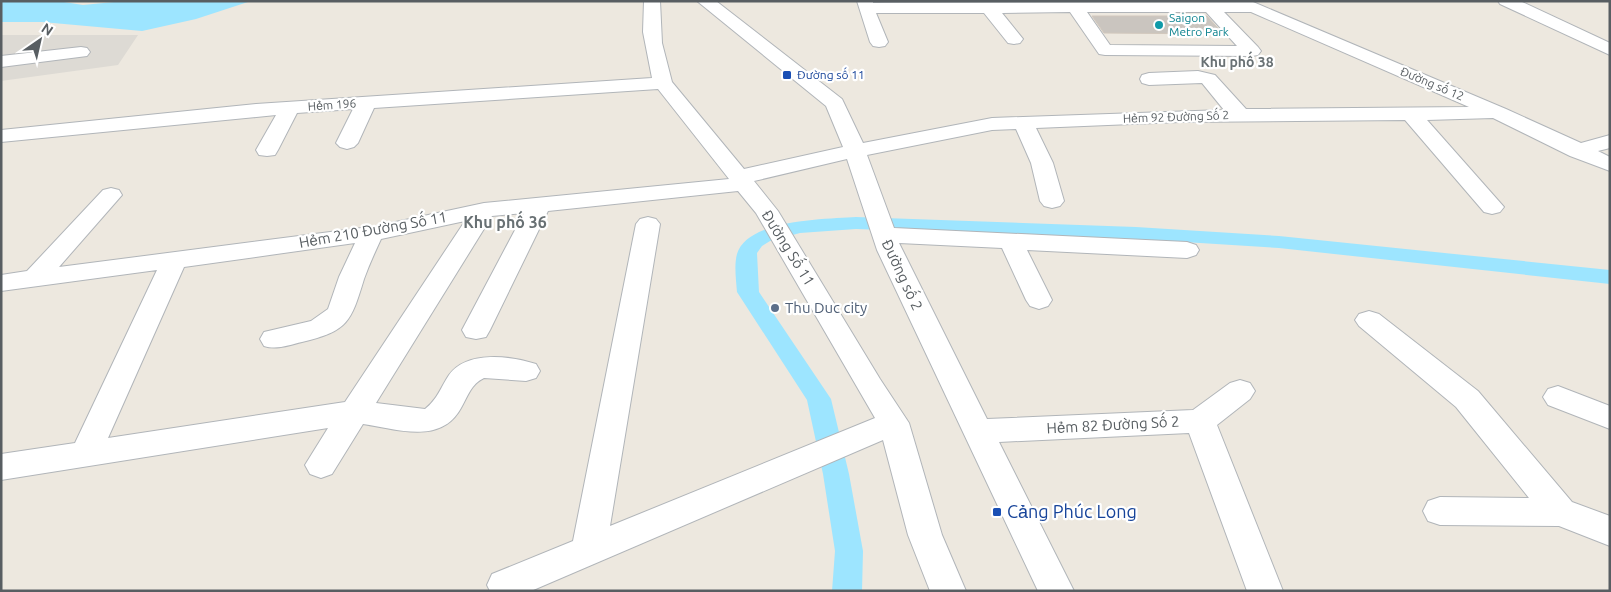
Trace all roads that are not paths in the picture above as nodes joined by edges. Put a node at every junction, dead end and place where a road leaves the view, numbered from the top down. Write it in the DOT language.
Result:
graph roads {
  1 [pos="652,1"];
  2 [pos="705,1"];
  3 [pos="1506,1"];
  4 [pos="866,4"];
  5 [pos="1152,4"];
  6 [pos="999,5"];
  7 [pos="1210,7"];
  8 [pos="1074,8"];
  9 [pos="1014,39"];
  10 [pos="879,42"];
  11 [pos="1610,50"];
  12 [pos="81,52"];
  13 [pos="1,62"];
  14 [pos="1148,79"];
  15 [pos="663,83"];
  16 [pos="367,102"];
  17 [pos="289,108"];
  18 [pos="1499,113"];
  19 [pos="1411,114"];
  20 [pos="1241,116"];
  21 [pos="1023,123"];
  22 [pos="1,136"];
  23 [pos="1610,140"];
  24 [pos="346,143"];
  25 [pos="267,150"];
  26 [pos="855,150"];
  27 [pos="1578,151"];
  28 [pos="1610,165"];
  29 [pos="742,181"];
  30 [pos="111,195"];
  31 [pos="1052,201"];
  32 [pos="540,204"];
  33 [pos="1492,207"];
  34 [pos="484,210"];
  35 [pos="648,224"];
  36 [pos="371,234"];
  37 [pos="884,235"];
  38 [pos="1011,242"];
  39 [pos="1186,250"];
  40 [pos="174,260"];
  41 [pos="34,279"];
  42 [pos="1,284"];
  43 [pos="1039,300"];
  44 [pos="1369,320"];
  45 [pos="476,330"];
  46 [pos="274,339"];
  47 [pos="526,371"];
  48 [pos="1240,391"];
  49 [pos="1558,397"];
  50 [pos="355,412"];
  51 [pos="1610,418"];
  52 [pos="1200,421"];
  53 [pos="894,423"];
  54 [pos="977,431"];
  55 [pos="85,455"];
  56 [pos="321,465"];
  57 [pos="1,467"];
  58 [pos="1440,511"];
  59 [pos="1560,512"];
  60 [pos="1610,531"];
  61 [pos="588,551"];
  62 [pos="505,586"];
  63 [pos="948,591"];
  64 [pos="1056,591"];
  65 [pos="1265,591"];
  1 -- 15 [label="street, Đường Số 11"];
  2 -- 26 [label="street, Đường số 2"];
  3 -- 11 [label="street"];
  4 -- 6 [label="street"];
  4 -- 10 [label="street"];
  5 -- 7 [label="street"];
  5 -- 8 [label="street"];
  6 -- 8 [label="street"];
  6 -- 9 [label="street"];
  7 -- 8 [label="street"];
  7 -- 18 [label="street, Đường số 12"];
  12 -- 13 [label="street"];
  14 -- 20 [label="street"];
  15 -- 16 [label="street, Hẻm 196"];
  15 -- 29 [label="street, Đường Số 11"];
  16 -- 17 [label="street, Hẻm 196"];
  16 -- 24 [label="street"];
  17 -- 22 [label="street, Hẻm 196"];
  17 -- 25 [label="street"];
  18 -- 19 [label="street, Hẻm 92 Đường Số 2"];
  18 -- 27 [label="street, Đường số 12"];
  19 -- 20 [label="street, Hẻm 92 Đường Số 2"];
  19 -- 33 [label="street"];
  20 -- 21 [label="street, Hẻm 92 Đường Số 2"];
  21 -- 26 [label="street, Hẻm 92 Đường Số 2"];
  21 -- 31 [label="street"];
  23 -- 27 [label="street"];
  26 -- 29 [label="street, Hẻm 92 Đường Số 2"];
  26 -- 37 [label="street, Đường số 2"];
  27 -- 28 [label="street, Đường số 12"];
  29 -- 32 [label="street, Hẻm 210 Đường Số 11"];
  29 -- 53 [label="street, Đường Số 11"];
  30 -- 41 [label="street"];
  32 -- 34 [label="street, Hẻm 210 Đường Số 11"];
  32 -- 45 [label="street"];
  34 -- 36 [label="street, Hẻm 210 Đường Số 11"];
  34 -- 50 [label="street"];
  35 -- 61 [label="street"];
  36 -- 40 [label="street, Hẻm 210 Đường Số 11"];
  36 -- 46 [label="street"];
  37 -- 38 [label="street"];
  37 -- 54 [label="street, Đường số 2"];
  38 -- 39 [label="street"];
  38 -- 43 [label="street"];
  40 -- 41 [label="street, Hẻm 210 Đường Số 11"];
  40 -- 55 [label="street"];
  41 -- 42 [label="street, Hẻm 210 Đường Số 11"];
  44 -- 59 [label="street"];
  47 -- 50 [label="street"];
  48 -- 52 [label="street, Hẻm 82 Đường Số 2"];
  49 -- 51 [label="street"];
  50 -- 55 [label="street"];
  50 -- 56 [label="street"];
  52 -- 54 [label="street, Hẻm 82 Đường Số 2"];
  52 -- 65 [label="street"];
  53 -- 61 [label="street"];
  53 -- 63 [label="street, Đường Số 11"];
  54 -- 64 [label="street, Đường số 2"];
  55 -- 57 [label="street"];
  58 -- 59 [label="street"];
  59 -- 60 [label="street"];
  61 -- 62 [label="street"];
}
